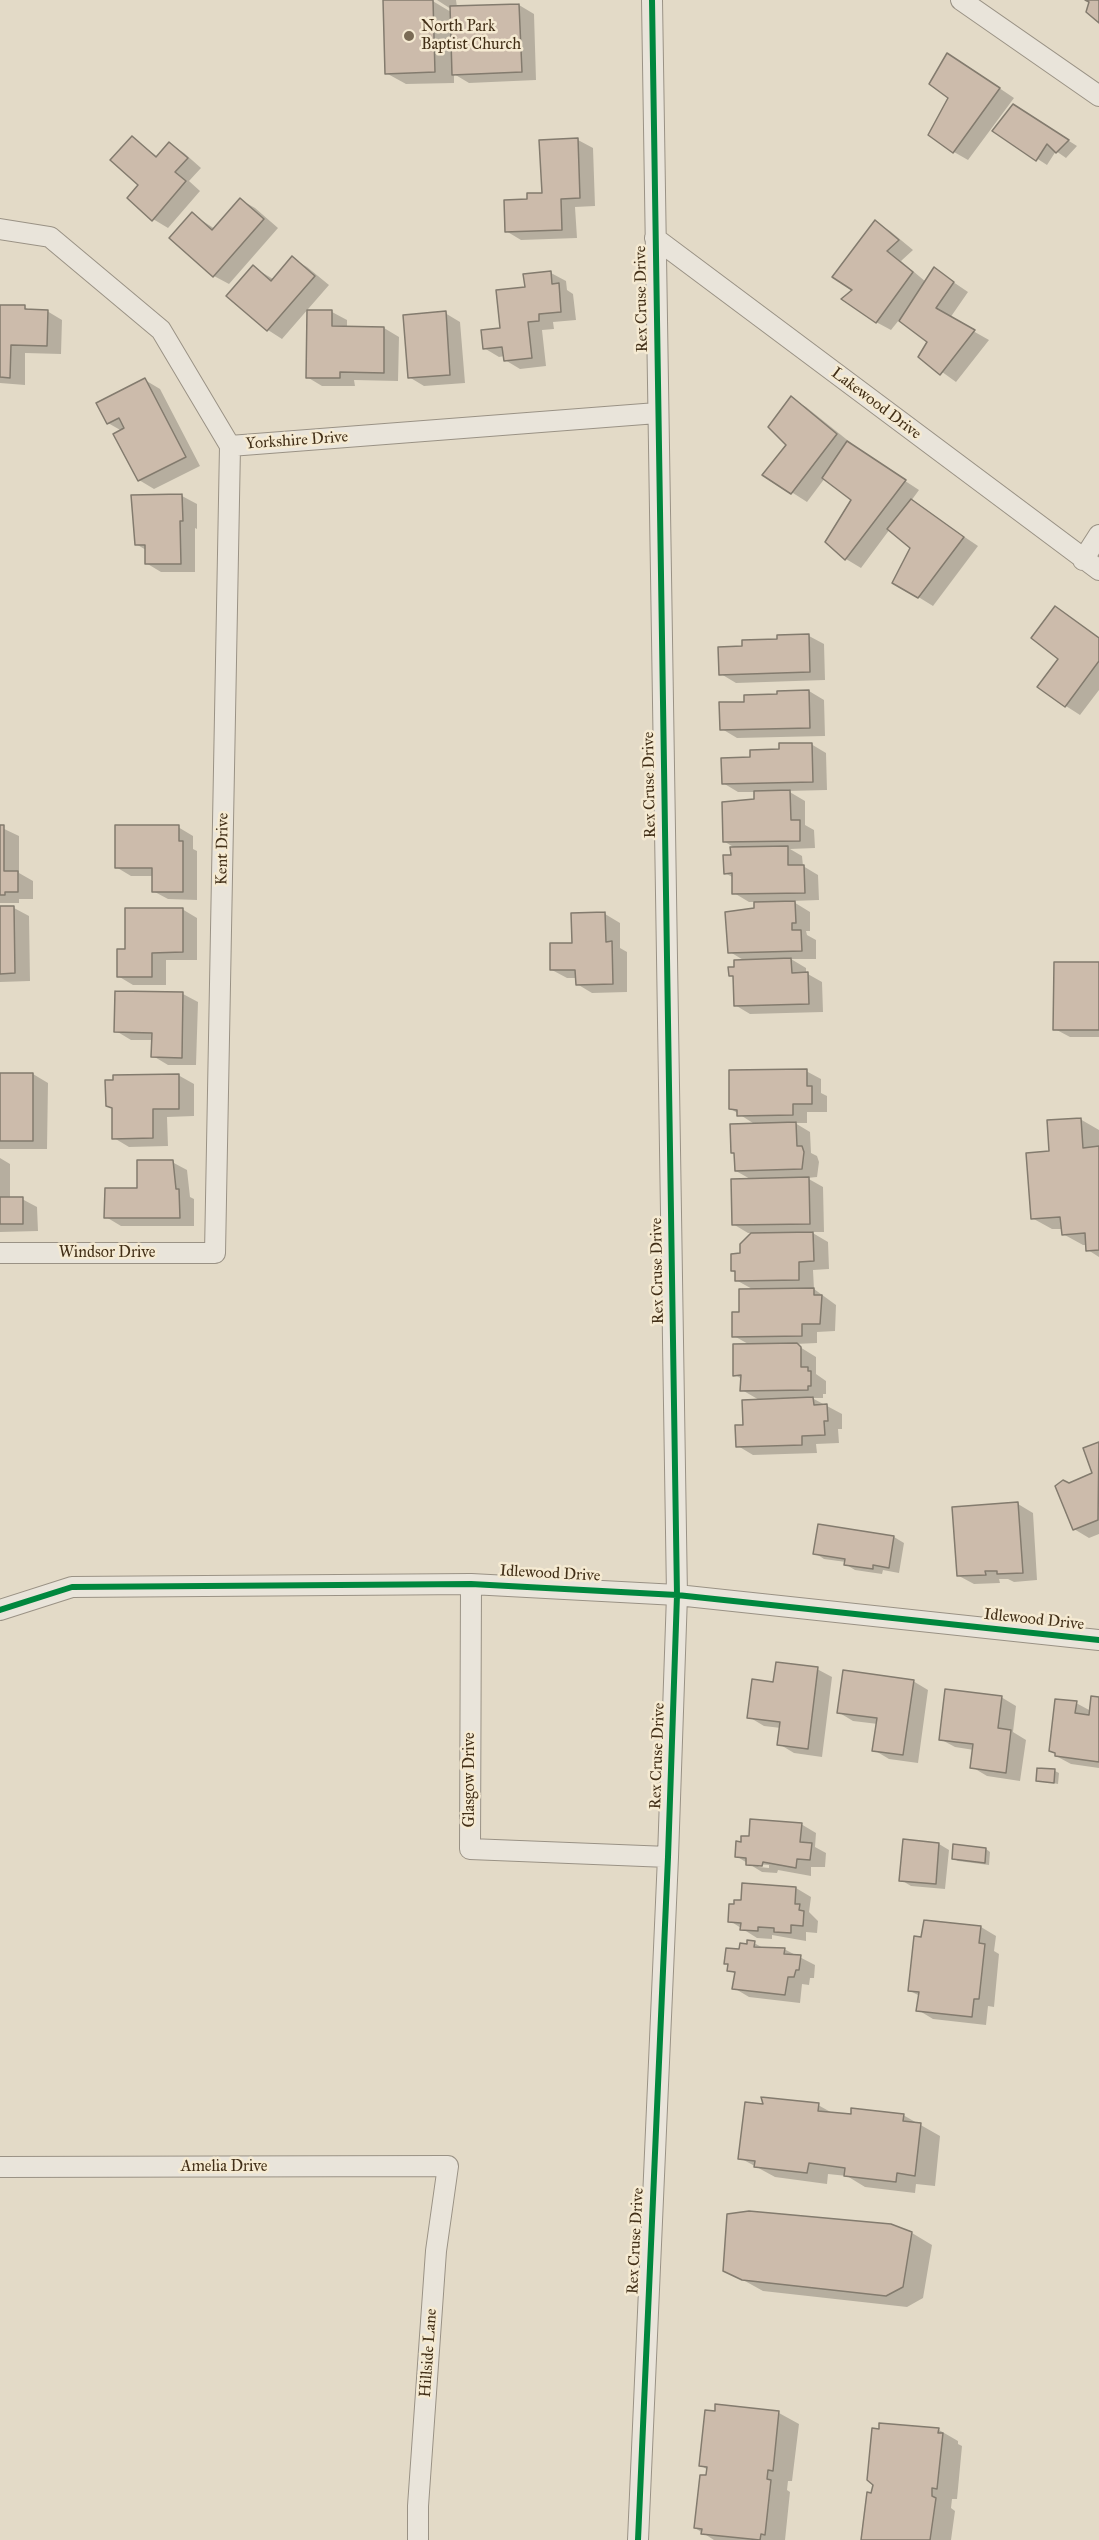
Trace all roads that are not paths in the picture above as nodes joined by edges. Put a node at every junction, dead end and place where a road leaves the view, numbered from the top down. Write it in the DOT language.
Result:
graph roads {
  1 [pos="652,0"];
  2 [pos="961,0"];
  3 [pos="1099,96"];
  4 [pos="0,229"];
  5 [pos="654,237"];
  6 [pos="657,413"];
  7 [pos="230,446"];
  8 [pos="1099,536"];
  9 [pos="1091,565"];
  10 [pos="215,1252"];
  11 [pos="0,1253"];
  12 [pos="471,1584"];
  13 [pos="677,1595"];
  14 [pos="0,1610"];
  15 [pos="1099,1640"];
  16 [pos="668,1857"];
  17 [pos="448,2166"];
  18 [pos="0,2167"];
  19 [pos="418,2540"];
  20 [pos="638,2540"];
  1 -- 5 [label="street, Rex Cruse Drive"];
  2 -- 3 [label="street"];
  4 -- 7 [label="street, Yorkshire Drive"];
  5 -- 6 [label="street, Rex Cruse Drive"];
  5 -- 9 [label="street, Lakewood Drive"];
  6 -- 7 [label="street, Yorkshire Drive"];
  6 -- 13 [label="street, Rex Cruse Drive"];
  7 -- 10 [label="street, Kent Drive"];
  8 -- 9 [label="street"];
  10 -- 11 [label="street, Windsor Drive"];
  12 -- 13 [label="street, Idlewood Drive"];
  12 -- 14 [label="street, Idlewood Drive"];
  12 -- 16 [label="street, Glasgow Drive"];
  13 -- 15 [label="street, Idlewood Drive"];
  13 -- 16 [label="street, Rex Cruse Drive"];
  16 -- 20 [label="street, Rex Cruse Drive"];
  17 -- 18 [label="street, Amelia Drive"];
  17 -- 19 [label="street, Hillside Lane"];
}
